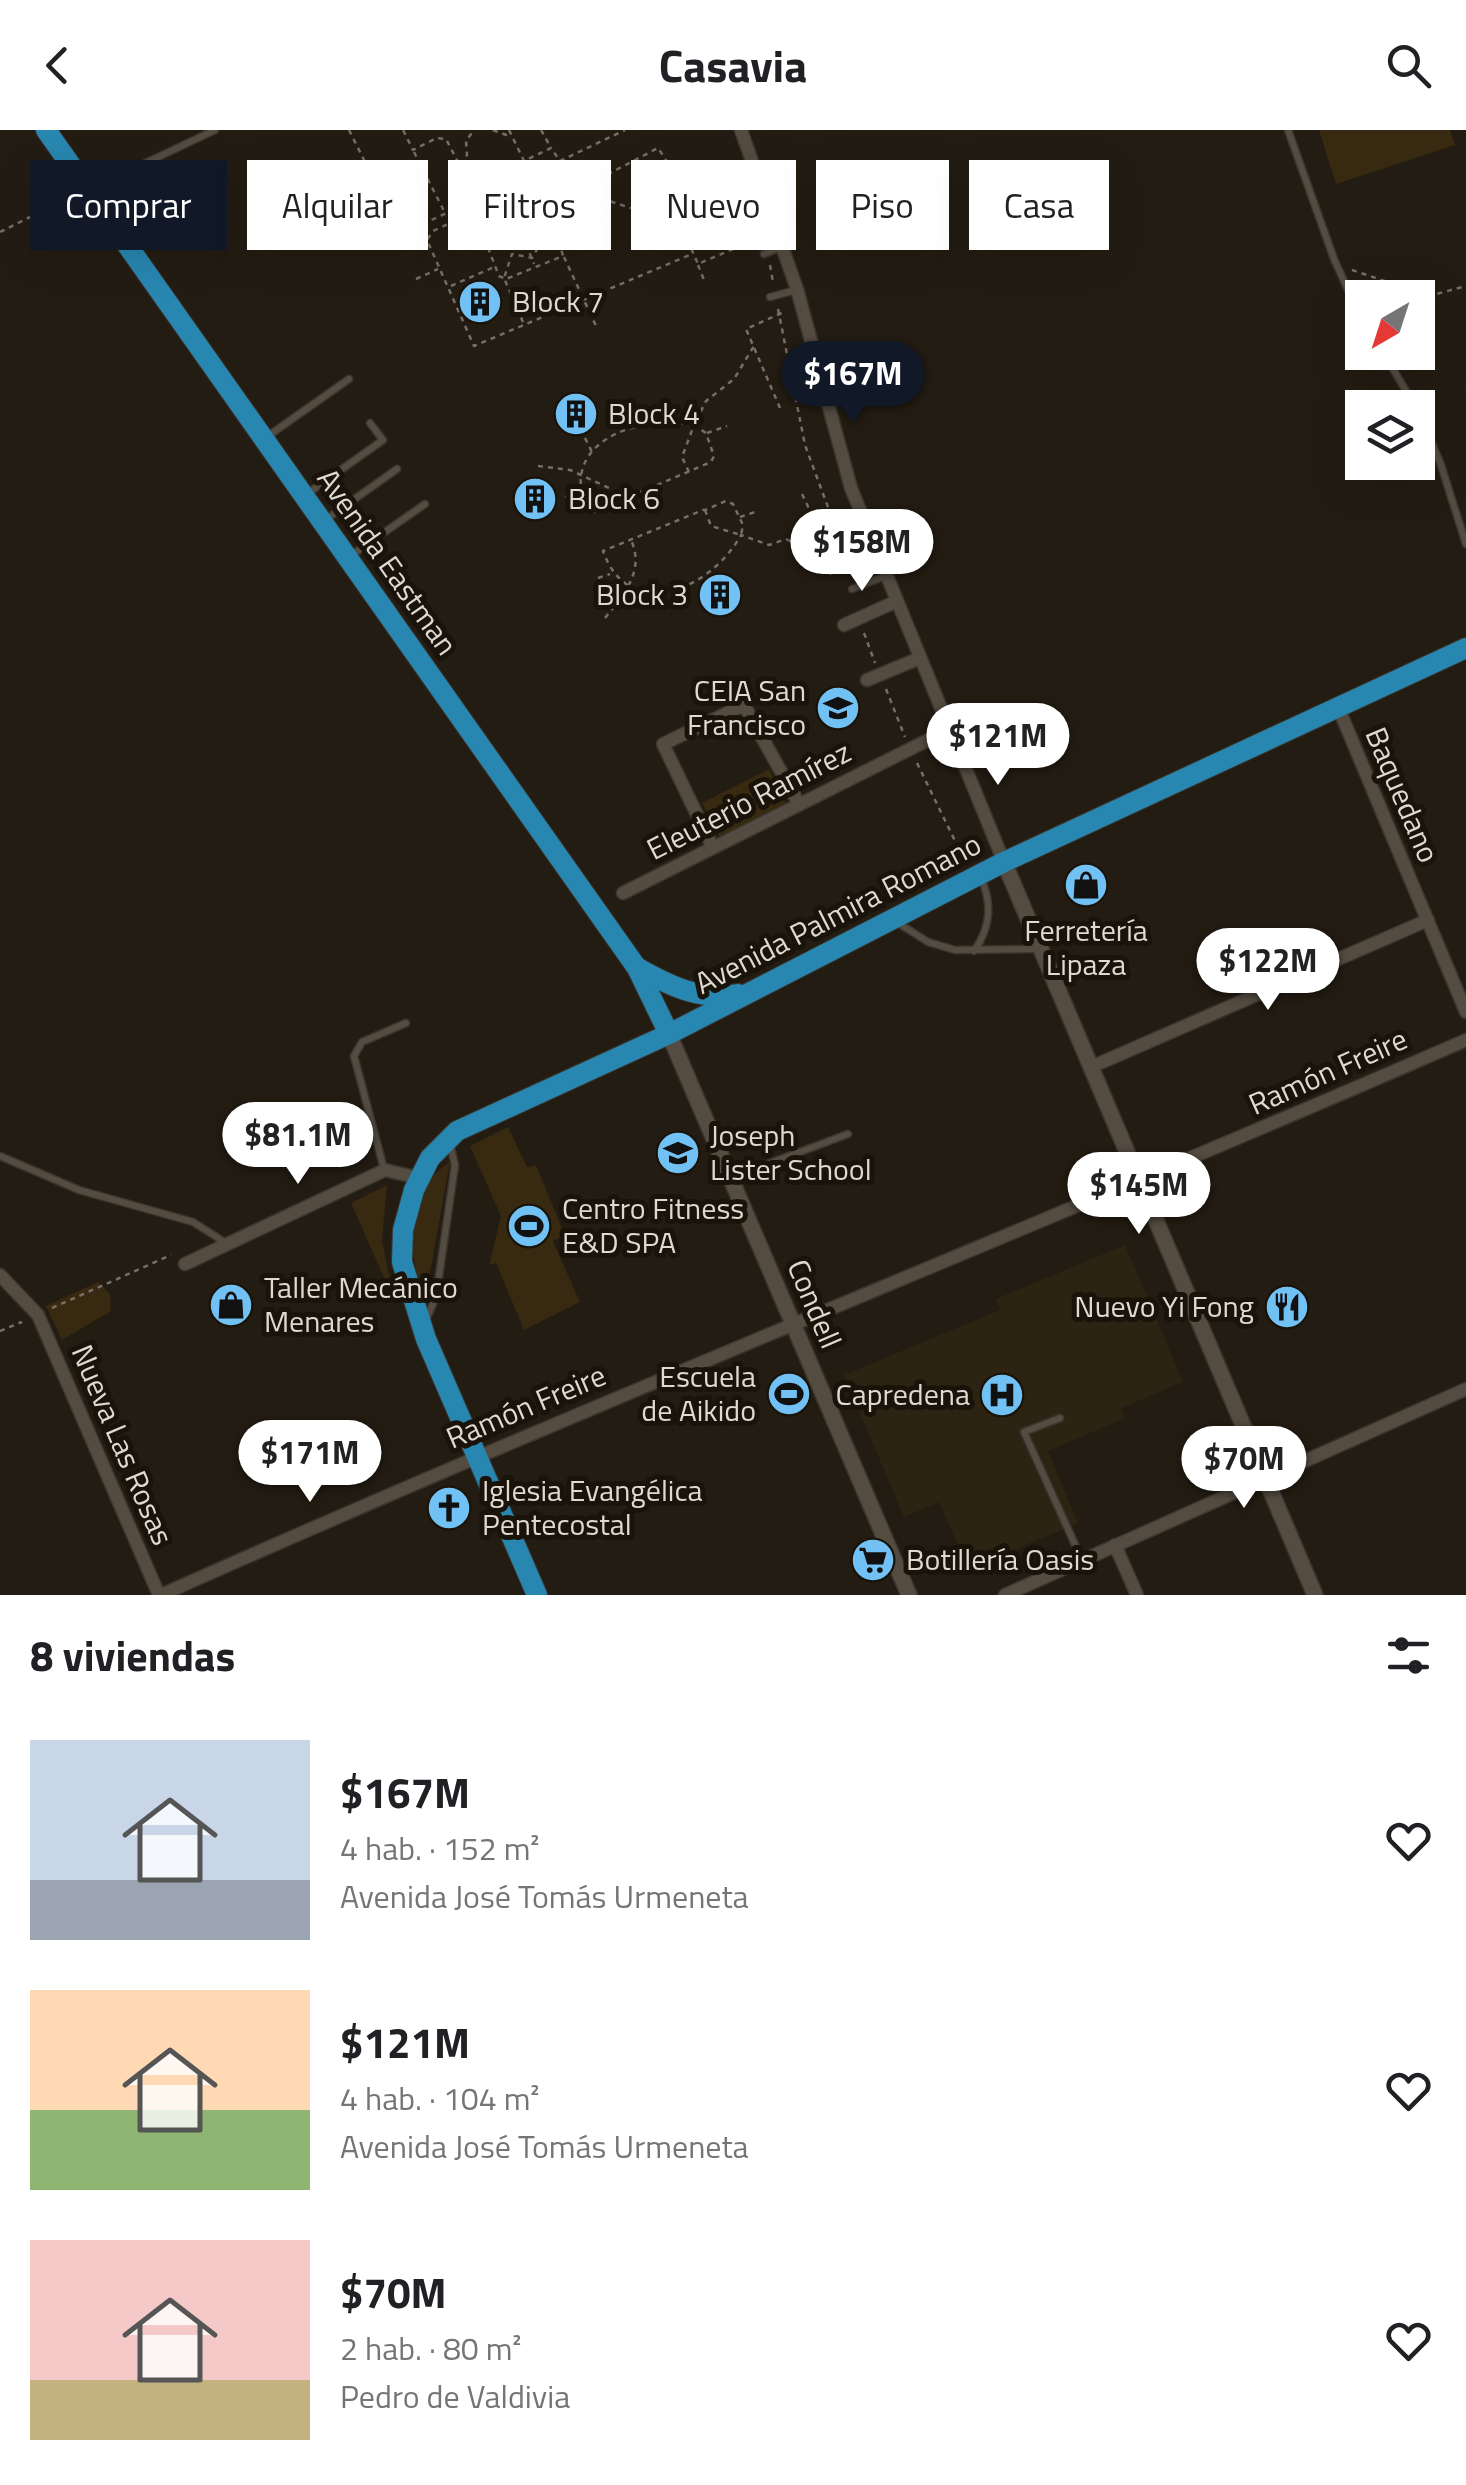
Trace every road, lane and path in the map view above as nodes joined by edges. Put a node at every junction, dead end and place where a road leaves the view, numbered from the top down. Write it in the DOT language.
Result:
graph roads {
  1 [pos="46,130"];
  2 [pos="215,130"];
  3 [pos="349,130"];
  4 [pos="403,130"];
  5 [pos="474,130"];
  6 [pos="492,130"];
  7 [pos="542,130"];
  8 [pos="625,130"];
  9 [pos="741,130"];
  10 [pos="1288,130"];
  11 [pos="510,132"];
  12 [pos="551,148"];
  13 [pos="413,150"];
  14 [pos="152,160"];
  15 [pos="457,160"];
  16 [pos="464,160"];
  17 [pos="524,160"];
  18 [pos="526,160"];
  19 [pos="633,160"];
  20 [pos="666,160"];
  21 [pos="752,160"];
  22 [pos="448,213"];
  23 [pos="445,214"];
  24 [pos="30,217"];
  25 [pos="448,226"];
  26 [pos="0,232"];
  27 [pos="525,242"];
  28 [pos="489,250"];
  29 [pos="528,250"];
  30 [pos="537,250"];
  31 [pos="561,250"];
  32 [pos="691,250"];
  33 [pos="730,250"];
  34 [pos="765,250"];
  35 [pos="773,250"];
  36 [pos="784,250"];
  37 [pos="765,253"];
  38 [pos="693,254"];
  39 [pos="563,256"];
  40 [pos="532,258"];
  41 [pos="1334,259"];
  42 [pos="698,264"];
  43 [pos="535,265"];
  44 [pos="495,266"];
  45 [pos="440,268"];
  46 [pos="504,278"];
  47 [pos="416,279"];
  48 [pos="704,280"];
  49 [pos="1345,284"];
  50 [pos="1466,286"];
  51 [pos="448,287"];
  52 [pos="797,290"];
  53 [pos="773,296"];
  54 [pos="584,298"];
  55 [pos="801,305"];
  56 [pos="779,314"];
  57 [pos="524,324"];
  58 [pos="596,326"];
  59 [pos="754,346"];
  60 [pos="350,379"];
  61 [pos="780,408"];
  62 [pos="622,414"];
  63 [pos="370,424"];
  64 [pos="694,425"];
  65 [pos="727,426"];
  66 [pos="628,428"];
  67 [pos="706,434"];
  68 [pos="586,438"];
  69 [pos="264,439"];
  70 [pos="1435,451"];
  71 [pos="592,453"];
  72 [pos="538,466"];
  73 [pos="397,469"];
  74 [pos="689,472"];
  75 [pos="580,474"];
  76 [pos="578,492"];
  77 [pos="802,494"];
  78 [pos="304,496"];
  79 [pos="565,497"];
  80 [pos="616,502"];
  81 [pos="425,504"];
  82 [pos="705,510"];
  83 [pos="754,512"];
  84 [pos="739,517"];
  85 [pos="322,522"];
  86 [pos="741,535"];
  87 [pos="630,540"];
  88 [pos="1466,544"];
  89 [pos="769,545"];
  90 [pos="772,551"];
  91 [pos="878,554"];
  92 [pos="348,558"];
  93 [pos="822,558"];
  94 [pos="849,566"];
  95 [pos="612,574"];
  96 [pos="886,575"];
  97 [pos="598,578"];
  98 [pos="630,587"];
  99 [pos="855,588"];
  100 [pos="649,592"];
  101 [pos="652,602"];
  102 [pos="897,602"];
  103 [pos="605,618"];
  104 [pos="844,625"];
  105 [pos="1466,648"];
  106 [pos="920,658"];
  107 [pos="867,680"];
  108 [pos="1338,707"];
  109 [pos="952,728"];
  110 [pos="799,804"];
  111 [pos="712,846"];
  112 [pos="1004,862"];
  113 [pos="979,875"];
  114 [pos="623,893"];
  115 [pos="894,919"];
  116 [pos="1428,920"];
  117 [pos="1042,950"];
  118 [pos="974,951"];
  119 [pos="637,968"];
  120 [pos="759,988"];
  121 [pos="1466,1012"];
  122 [pos="406,1023"];
  123 [pos="670,1034"];
  124 [pos="1466,1040"];
  125 [pos="1091,1067"];
  126 [pos="848,1134"];
  127 [pos="446,1139"];
  128 [pos="0,1156"];
  129 [pos="385,1170"];
  130 [pos="419,1178"];
  131 [pos="731,1178"];
  132 [pos="1140,1182"];
  133 [pos="227,1244"];
  134 [pos="186,1264"];
  135 [pos="0,1276"];
  136 [pos="38,1315"];
  137 [pos="792,1322"];
  138 [pos="422,1328"];
  139 [pos="0,1331"];
  140 [pos="1466,1389"];
  141 [pos="1060,1418"];
  142 [pos="476,1454"];
  143 [pos="1266,1478"];
  144 [pos="1115,1545"];
  145 [pos="1082,1561"];
  146 [pos="1032,1590"];
  147 [pos="160,1595"];
  148 [pos="537,1595"];
  149 [pos="909,1595"];
  150 [pos="1005,1595"];
  151 [pos="1137,1595"];
  152 [pos="1315,1595"];
  1 -- 69 [label="main road, Avenida Eastman"];
  2 -- 14 [label="lane"];
  3 -- 23 [label="path"];
  4 -- 13 [label="path"];
  5 -- 16 [label="path"];
  6 -- 11 [label="path"];
  7 -- 12 [label="path"];
  8 -- 12 [label="path"];
  9 -- 21 [label="street"];
  10 -- 41 [label="lane"];
  11 -- 17 [label="path"];
  12 -- 18 [label="path"];
  13 -- 15 [label="path"];
  13 -- 23 [label="path"];
  19 -- 20 [label="path"];
  22 -- 23 [label="path"];
  24 -- 26 [label="path"];
  25 -- 45 [label="path"];
  27 -- 27 [label="path"];
  28 -- 44 [label="path"];
  29 -- 40 [label="path"];
  30 -- 40 [label="path"];
  31 -- 39 [label="path"];
  32 -- 38 [label="path"];
  33 -- 42 [label="path"];
  34 -- 37 [label="path"];
  35 -- 37 [label="lane"];
  36 -- 52 [label="street"];
  37 -- 53 [label="path"];
  38 -- 42 [label="path"];
  38 -- 54 [label="path"];
  39 -- 43 [label="path"];
  39 -- 54 [label="path"];
  40 -- 43 [label="path"];
  40 -- 46 [label="path"];
  41 -- 49 [label="lane"];
  41 -- 50 [label="path"];
  42 -- 48 [label="path"];
  43 -- 46 [label="path"];
  44 -- 46 [label="path"];
  44 -- 51 [label="path"];
  45 -- 47 [label="path"];
  45 -- 51 [label="path"];
  46 -- 57 [label="path"];
  51 -- 57 [label="path"];
  52 -- 53 [label="lane"];
  52 -- 55 [label="street"];
  53 -- 56 [label="path"];
  54 -- 57 [label="path"];
  54 -- 58 [label="path"];
  55 -- 56 [label="path"];
  55 -- 91 [label="street"];
  56 -- 59 [label="path"];
  56 -- 94 [label="path"];
  59 -- 61 [label="path"];
  59 -- 64 [label="path"];
  60 -- 69 [label="lane"];
  62 -- 66 [label="path"];
  63 -- 78 [label="lane"];
  64 -- 66 [label="path"];
  64 -- 67 [label="path"];
  64 -- 74 [label="path"];
  65 -- 67 [label="path"];
  66 -- 71 [label="path"];
  67 -- 74 [label="path"];
  68 -- 71 [label="path"];
  69 -- 78 [label="main road, Avenida Eastman"];
  70 -- 88 [label="lane"];
  71 -- 75 [label="path"];
  72 -- 75 [label="path"];
  73 -- 85 [label="lane"];
  74 -- 80 [label="path"];
  75 -- 76 [label="path"];
  75 -- 80 [label="path"];
  76 -- 79 [label="path"];
  76 -- 80 [label="path"];
  77 -- 93 [label="path"];
  78 -- 85 [label="main road, Avenida Eastman"];
  81 -- 92 [label="lane"];
  82 -- 84 [label="path"];
  82 -- 86 [label="path"];
  82 -- 87 [label="path"];
  83 -- 84 [label="path"];
  84 -- 86 [label="path"];
  85 -- 92 [label="main road, Avenida Eastman"];
  86 -- 89 [label="path"];
  86 -- 100 [label="path"];
  87 -- 95 [label="path"];
  87 -- 98 [label="path"];
  89 -- 90 [label="path"];
  89 -- 93 [label="path"];
  91 -- 94 [label="path"];
  91 -- 96 [label="street"];
  92 -- 119 [label="main road, Avenida Eastman"];
  93 -- 94 [label="path"];
  94 -- 99 [label="path"];
  95 -- 97 [label="path"];
  95 -- 98 [label="path"];
  96 -- 99 [label="lane"];
  96 -- 102 [label="street"];
  98 -- 100 [label="path"];
  98 -- 103 [label="path"];
  100 -- 101 [label="path"];
  102 -- 104 [label="street"];
  102 -- 106 [label="street"];
  105 -- 108 [label="main road, Avenida Palmira Romano"];
  106 -- 107 [label="street"];
  106 -- 109 [label="street"];
  108 -- 112 [label="main road, Avenida Palmira Romano"];
  108 -- 116 [label="street, Baquedano"];
  109 -- 110 [label="street, Eleuterio Ramírez"];
  109 -- 112 [label="street"];
  110 -- 111 [label="street, Eleuterio Ramírez"];
  110 -- 111 [label="street"];
  111 -- 114 [label="street, Eleuterio Ramírez"];
  112 -- 113 [label="main road, Avenida Palmira Romano"];
  112 -- 117 [label="street"];
  113 -- 115 [label="main road, Avenida Palmira Romano"];
  113 -- 118 [label="lane"];
  115 -- 118 [label="lane"];
  115 -- 120 [label="main road, Avenida Palmira Romano"];
  116 -- 121 [label="street, Baquedano"];
  116 -- 125 [label="street"];
  117 -- 118 [label="lane"];
  117 -- 125 [label="street"];
  119 -- 120 [label="main road"];
  119 -- 123 [label="main road, Avenida Eastman"];
  120 -- 123 [label="main road, Avenida Palmira Romano"];
  122 -- 129 [label="lane"];
  123 -- 127 [label="main road, Avenida Palmira Romano"];
  123 -- 131 [label="street, Condell"];
  124 -- 132 [label="street, Ramón Freire"];
  125 -- 132 [label="street"];
  126 -- 131 [label="lane"];
  127 -- 130 [label="main road"];
  127 -- 138 [label="lane"];
  128 -- 133 [label="lane"];
  129 -- 130 [label="street"];
  129 -- 133 [label="street"];
  130 -- 138 [label="main road"];
  131 -- 137 [label="street, Condell"];
  132 -- 137 [label="street, Ramón Freire"];
  132 -- 143 [label="street"];
  133 -- 134 [label="street"];
  134 -- 136 [label="path"];
  135 -- 136 [label="street"];
  136 -- 139 [label="path"];
  136 -- 147 [label="street, Nueva Las Rosas"];
  137 -- 142 [label="street, Ramón Freire"];
  137 -- 149 [label="street, Condell"];
  138 -- 142 [label="main road"];
  140 -- 143 [label="street"];
  141 -- 145 [label="lane"];
  142 -- 147 [label="street, Ramón Freire"];
  142 -- 148 [label="main road"];
  143 -- 144 [label="street"];
  143 -- 152 [label="street"];
  144 -- 145 [label="street"];
  144 -- 151 [label="street"];
  145 -- 146 [label="street"];
  146 -- 150 [label="street"];
}
